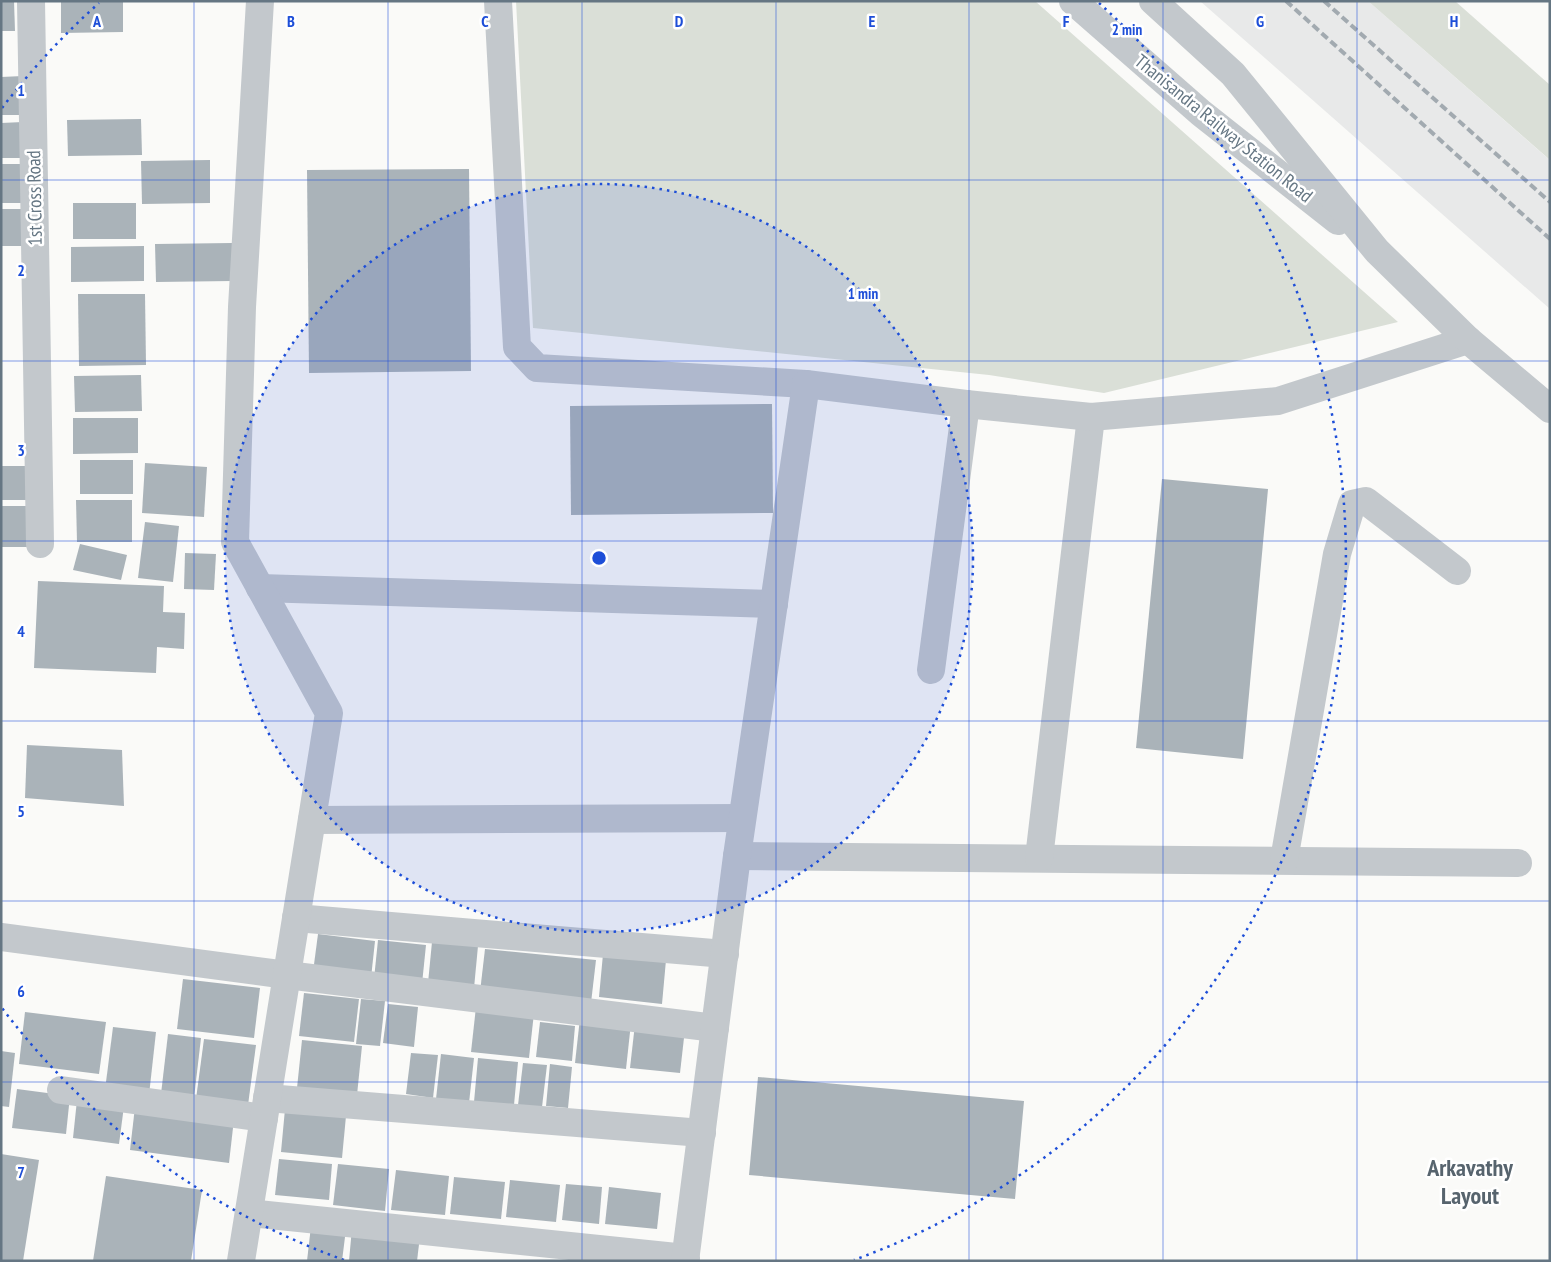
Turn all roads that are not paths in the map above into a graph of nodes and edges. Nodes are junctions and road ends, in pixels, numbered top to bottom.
1 (31, 1) edge
2 (260, 1) edge
3 (498, 1) edge
4 (1073, 1) edge
5 (1153, 1) edge
6 (1377, 251) junction
7 (1468, 340) junction
8 (806, 384) junction
9 (966, 404) junction
10 (1550, 409) edge
11 (1091, 417) junction
12 (40, 544) dead end
13 (1457, 571) dead end
14 (260, 588) junction
15 (774, 604) junction
16 (931, 670) dead end
17 (742, 818) junction
18 (312, 820) junction
19 (737, 856) junction
20 (1039, 858) junction
21 (1284, 860) junction
22 (1518, 862) dead end
23 (296, 918) junction
24 (1, 936) edge
25 (725, 954) junction
26 (287, 975) junction
27 (715, 1028) junction
28 (61, 1090) dead end
29 (266, 1108) junction
30 (702, 1133) junction
31 (249, 1213) junction
32 (686, 1259) edge
33 (241, 1261) edge

1 - 12 street, 1st Cross Road
2 - 14 street
3 - 8 street
4 - 6 street, Thanisandra Railway Station Road
5 - 6 street, Thanisandra Railway Station Road
6 - 7 street, Thanisandra Railway Station Road
7 - 10 street, Thanisandra Railway Station Road
7 - 11 street
8 - 9 street
8 - 15 street
9 - 11 street
9 - 16 street
11 - 20 street
13 - 21 street
14 - 15 street
14 - 18 street
15 - 17 street
17 - 18 street
17 - 19 street
18 - 23 street
19 - 20 street
19 - 25 street
20 - 21 street
21 - 22 street
23 - 25 street
23 - 26 street
24 - 26 street
25 - 27 street
26 - 27 street
26 - 29 street
27 - 30 street
28 - 29 street
29 - 30 street
29 - 31 street
30 - 32 street
31 - 32 street
31 - 33 street

